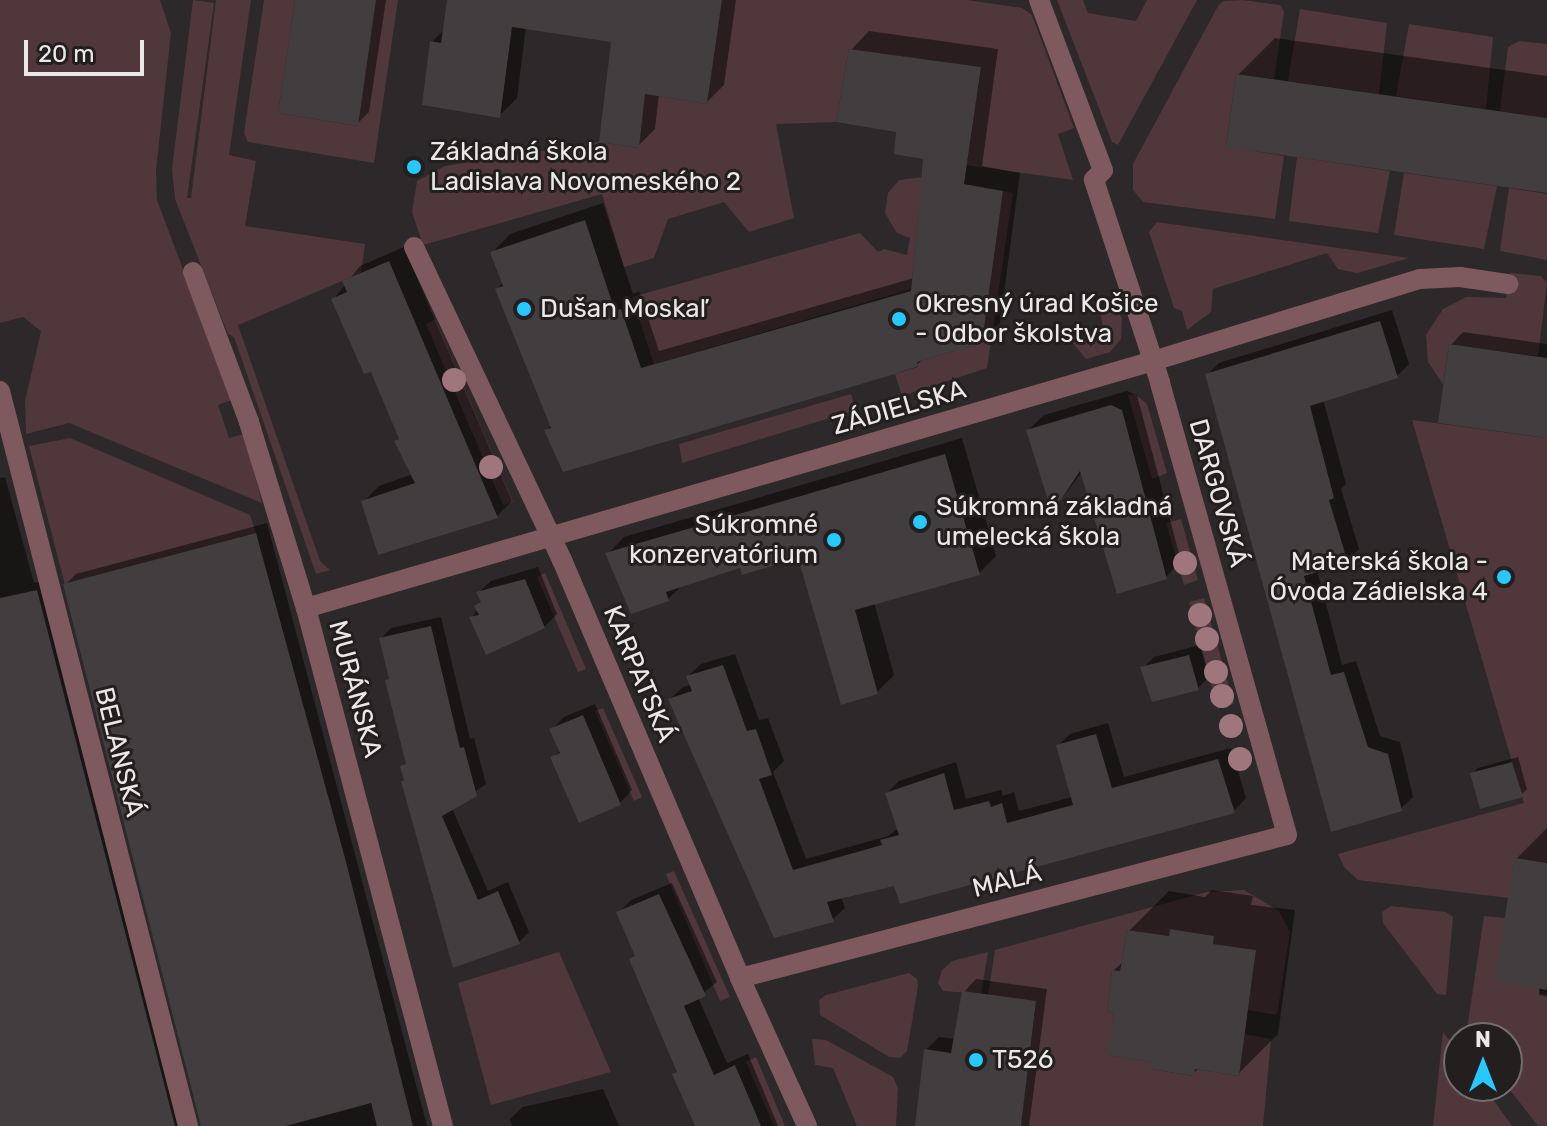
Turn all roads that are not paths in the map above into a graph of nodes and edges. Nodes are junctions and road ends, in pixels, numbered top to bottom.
1 (1039, 0) edge
2 (414, 247) dead end
3 (193, 272) dead end
4 (1508, 284) dead end
5 (1153, 361) junction
6 (0, 391) edge
7 (550, 537) junction
8 (306, 608) junction
9 (1287, 835) joint
10 (740, 978) junction
11 (188, 1126) edge
12 (443, 1126) edge
13 (807, 1126) edge

1 - 5 street, DARGOVSKÁ
2 - 7 street, KARPATSKÁ
3 - 8 street, MURÁNSKA
4 - 5 street, ZÁDIELSKA
5 - 7 street, ZÁDIELSKA
5 - 9 street, DARGOVSKÁ
6 - 11 street, BELANSKÁ
7 - 8 street, ZÁDIELSKA
7 - 10 street, KARPATSKÁ
8 - 12 street, MURÁNSKA
9 - 10 street, MALÁ
10 - 13 street, KARPATSKÁ

